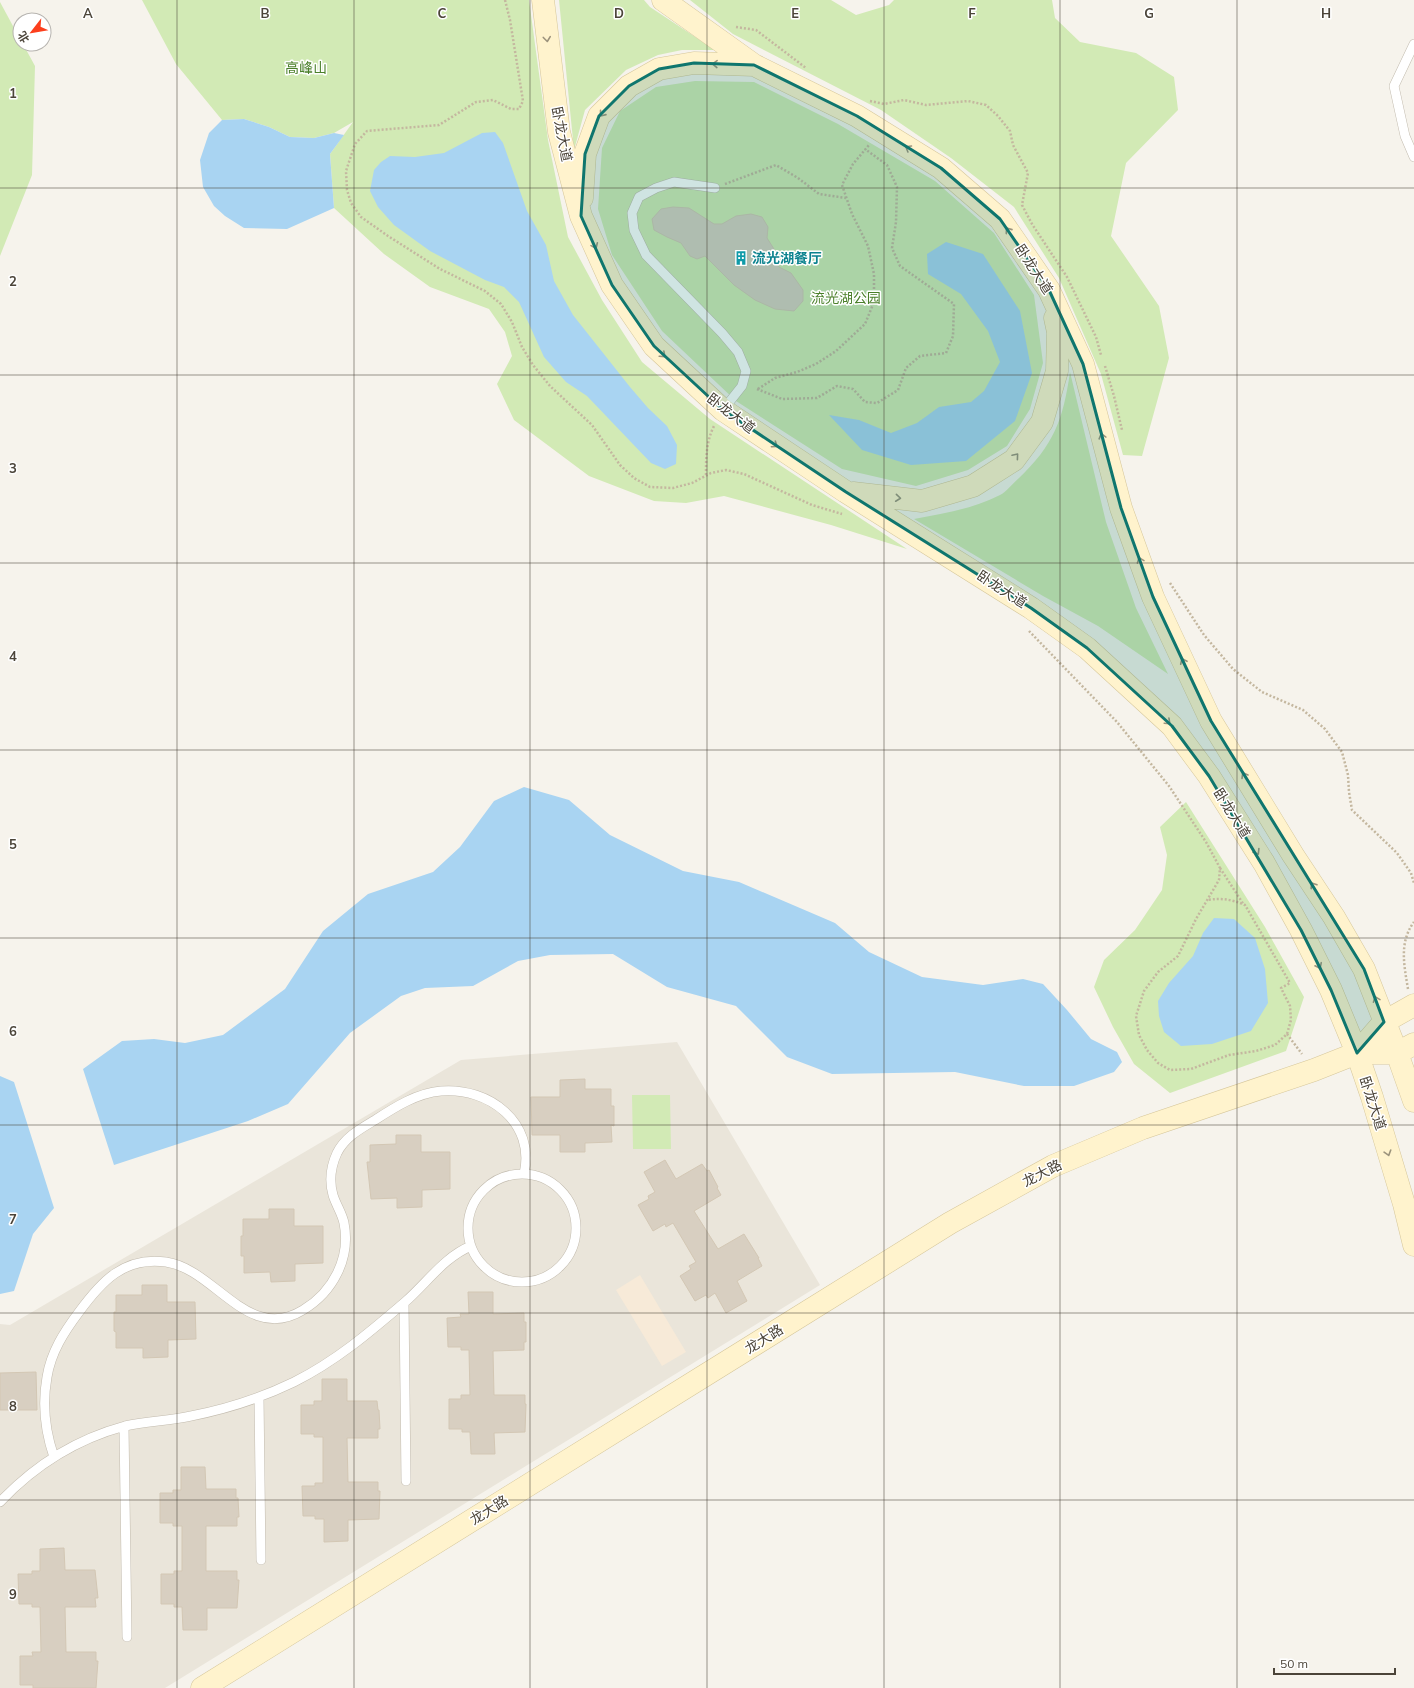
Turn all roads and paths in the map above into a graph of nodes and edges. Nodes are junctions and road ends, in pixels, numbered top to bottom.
1 (542, 0) edge
2 (663, 0) edge
3 (1414, 44) edge
4 (754, 65) junction
5 (880, 131) junction
6 (865, 149) junction
7 (1414, 157) edge
8 (715, 188) joint
9 (847, 198) junction
10 (581, 216) junction
11 (1048, 290) junction
12 (742, 386) junction
13 (758, 389) junction
14 (723, 410) junction
15 (706, 475) dead end
16 (846, 492) junction
17 (1220, 868) dead end
18 (1245, 905) junction
19 (1414, 922) edge
20 (1411, 1000) edge
21 (1384, 1022) junction
22 (1286, 1034) junction
23 (1406, 1048) edge
24 (1357, 1053) junction
25 (1314, 1070) junction
26 (1414, 1101) edge
27 (524, 1174) junction
28 (1414, 1245) edge
29 (471, 1246) junction
30 (404, 1303) junction
31 (259, 1397) junction
32 (124, 1427) junction
33 (54, 1457) junction
34 (406, 1481) dead end
35 (0, 1502) edge
36 (260, 1560) dead end
37 (127, 1637) dead end
38 (202, 1688) edge

1 -> 10 main road, 卧龙大道
2 - 4 main road, 卧龙大道
3 - 7 lane
4 - 5 main road, 卧龙大道
4 -> 10 main road
5 - 6 path
11 -> 5 main road, 卧龙大道
6 - 9 path
6 - 13 path
8 - 9 path
8 - 12 lane
9 - 13 path
10 -> 14 main road, 卧龙大道
16 -> 11 main road
21 -> 11 main road, 卧龙大道
12 - 13 path
12 - 14 lane
14 - 15 path
14 -> 16 main road, 卧龙大道
16 -> 24 main road, 卧龙大道
17 - 18 path
18 - 22 path
18 - 22 path
19 - 20 path
20 - 21 main road
21 - 23 main road, 卧龙大道
21 - 24 main road
22 - 25 path
23 - 24 main road
23 - 26 main road, 卧龙大道
24 - 25 main road, 龙大路
24 -> 28 main road, 卧龙大道
25 - 38 main road, 龙大路
27 - 29 lane
27 - 29 lane
27 - 33 lane
29 - 30 lane
30 - 31 lane
30 - 34 lane
31 - 32 lane
31 - 36 lane
32 - 33 lane
32 - 37 lane
33 - 35 lane

